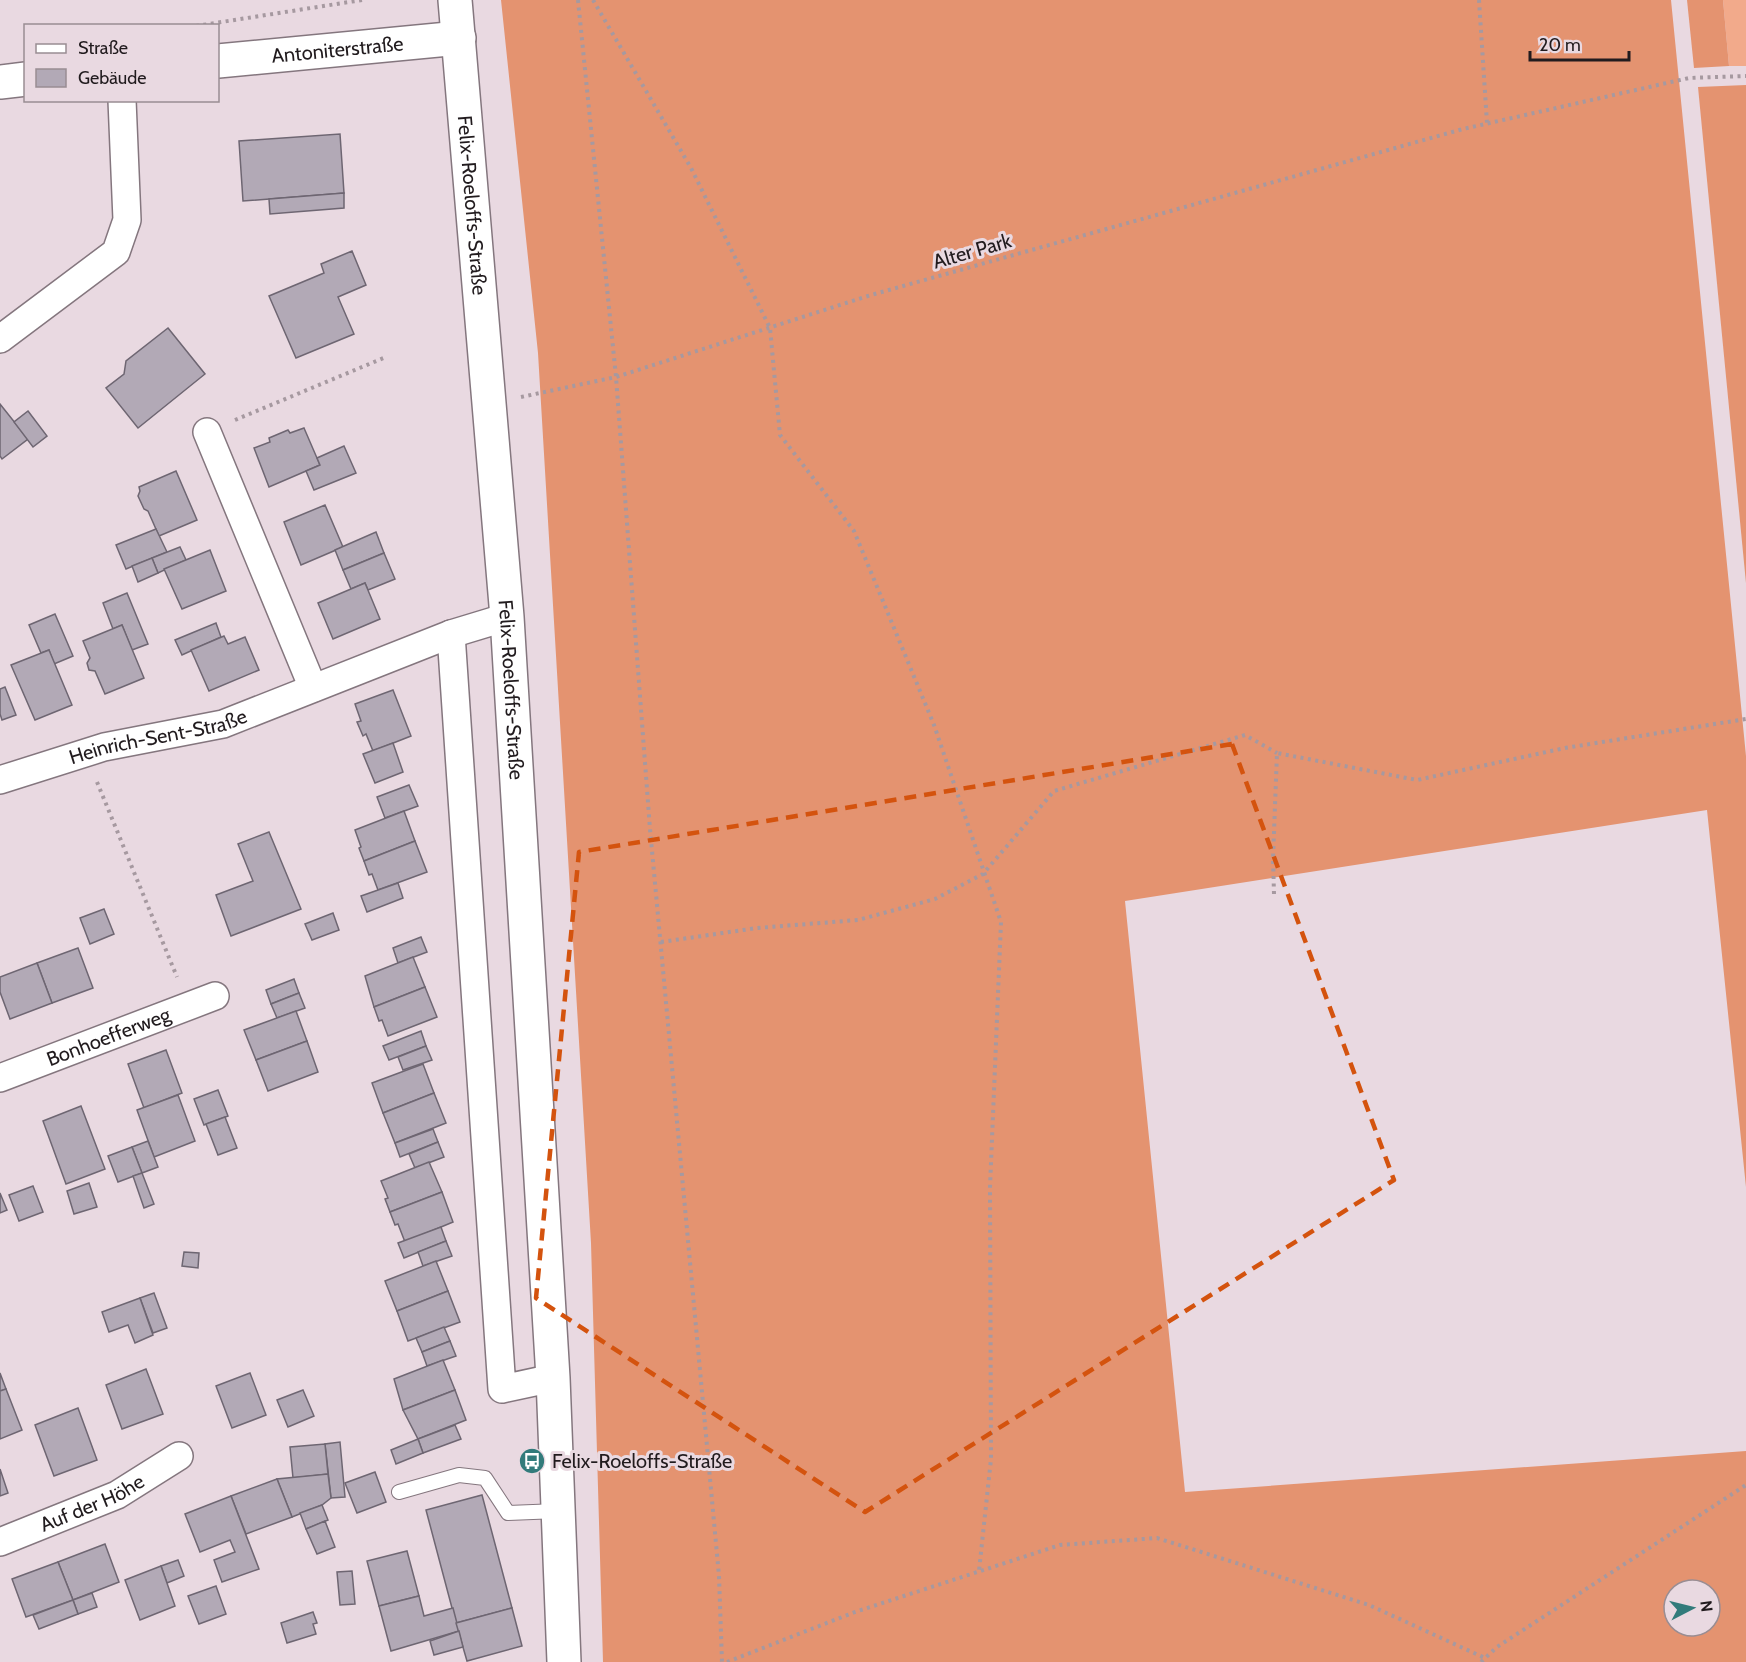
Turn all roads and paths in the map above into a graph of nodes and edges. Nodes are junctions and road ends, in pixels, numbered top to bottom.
1 (362, 0) edge
2 (455, 0) edge
3 (578, 0) edge
4 (593, 0) edge
5 (1479, 0) edge
6 (209, 24) edge
7 (459, 38) junction
8 (219, 61) edge
9 (1746, 76) edge
10 (24, 79) edge
11 (0, 82) edge
12 (122, 102) edge
13 (1487, 123) junction
14 (770, 328) junction
15 (0, 339) edge
16 (386, 357) dead end
17 (616, 377) junction
18 (490, 404) junction
19 (207, 432) joint
20 (507, 617) junction
21 (451, 634) junction
22 (313, 688) junction
23 (1746, 719) edge
24 (104, 747) junction
25 (1277, 753) junction
26 (0, 780) edge
27 (983, 874) junction
28 (1274, 894) dead end
29 (661, 942) junction
30 (214, 996) dead end
31 (189, 1006) junction
32 (0, 1078) edge
33 (553, 1378) junction
34 (179, 1456) dead end
35 (1746, 1485) edge
36 (399, 1492) dead end
37 (558, 1511) junction
38 (0, 1542) edge
39 (979, 1571) junction
40 (1485, 1658) junction
41 (564, 1662) edge
42 (722, 1662) edge
43 (727, 1662) edge
44 (1480, 1662) edge

1 - 6 path
2 - 7 street, Felix-Roeloffs-Straße
3 - 17 path
4 - 14 path
5 - 13 path
7 - 8 street, Antoniterstraße
7 - 18 street, Felix-Roeloffs-Straße
9 - 13 path, Alter Park
10 - 11 street
12 - 15 street
13 - 14 path, Alter Park
14 - 17 path, Alter Park
14 - 27 path
16 - 19 path
17 - 18 path, Alter Park
17 - 29 path
18 - 20 street, Felix-Roeloffs-Straße
19 - 22 street
20 - 21 street, Heinrich-Sent-Straße
20 - 33 street, Felix-Roeloffs-Straße
21 - 22 street, Heinrich-Sent-Straße
21 - 33 street
22 - 24 street, Heinrich-Sent-Straße
23 - 25 path
24 - 26 street, Heinrich-Sent-Straße
24 - 31 path
25 - 27 path
25 - 28 path
27 - 29 path
27 - 39 path
29 - 42 path
30 - 31 street, Bonhoefferweg
31 - 32 street, Bonhoefferweg
33 - 37 street, Felix-Roeloffs-Straße
34 - 38 street, Auf der Höhe
35 - 40 path
36 - 37 lane
37 - 41 street, Felix-Roeloffs-Straße
39 - 40 path
39 - 43 path
40 - 44 path

